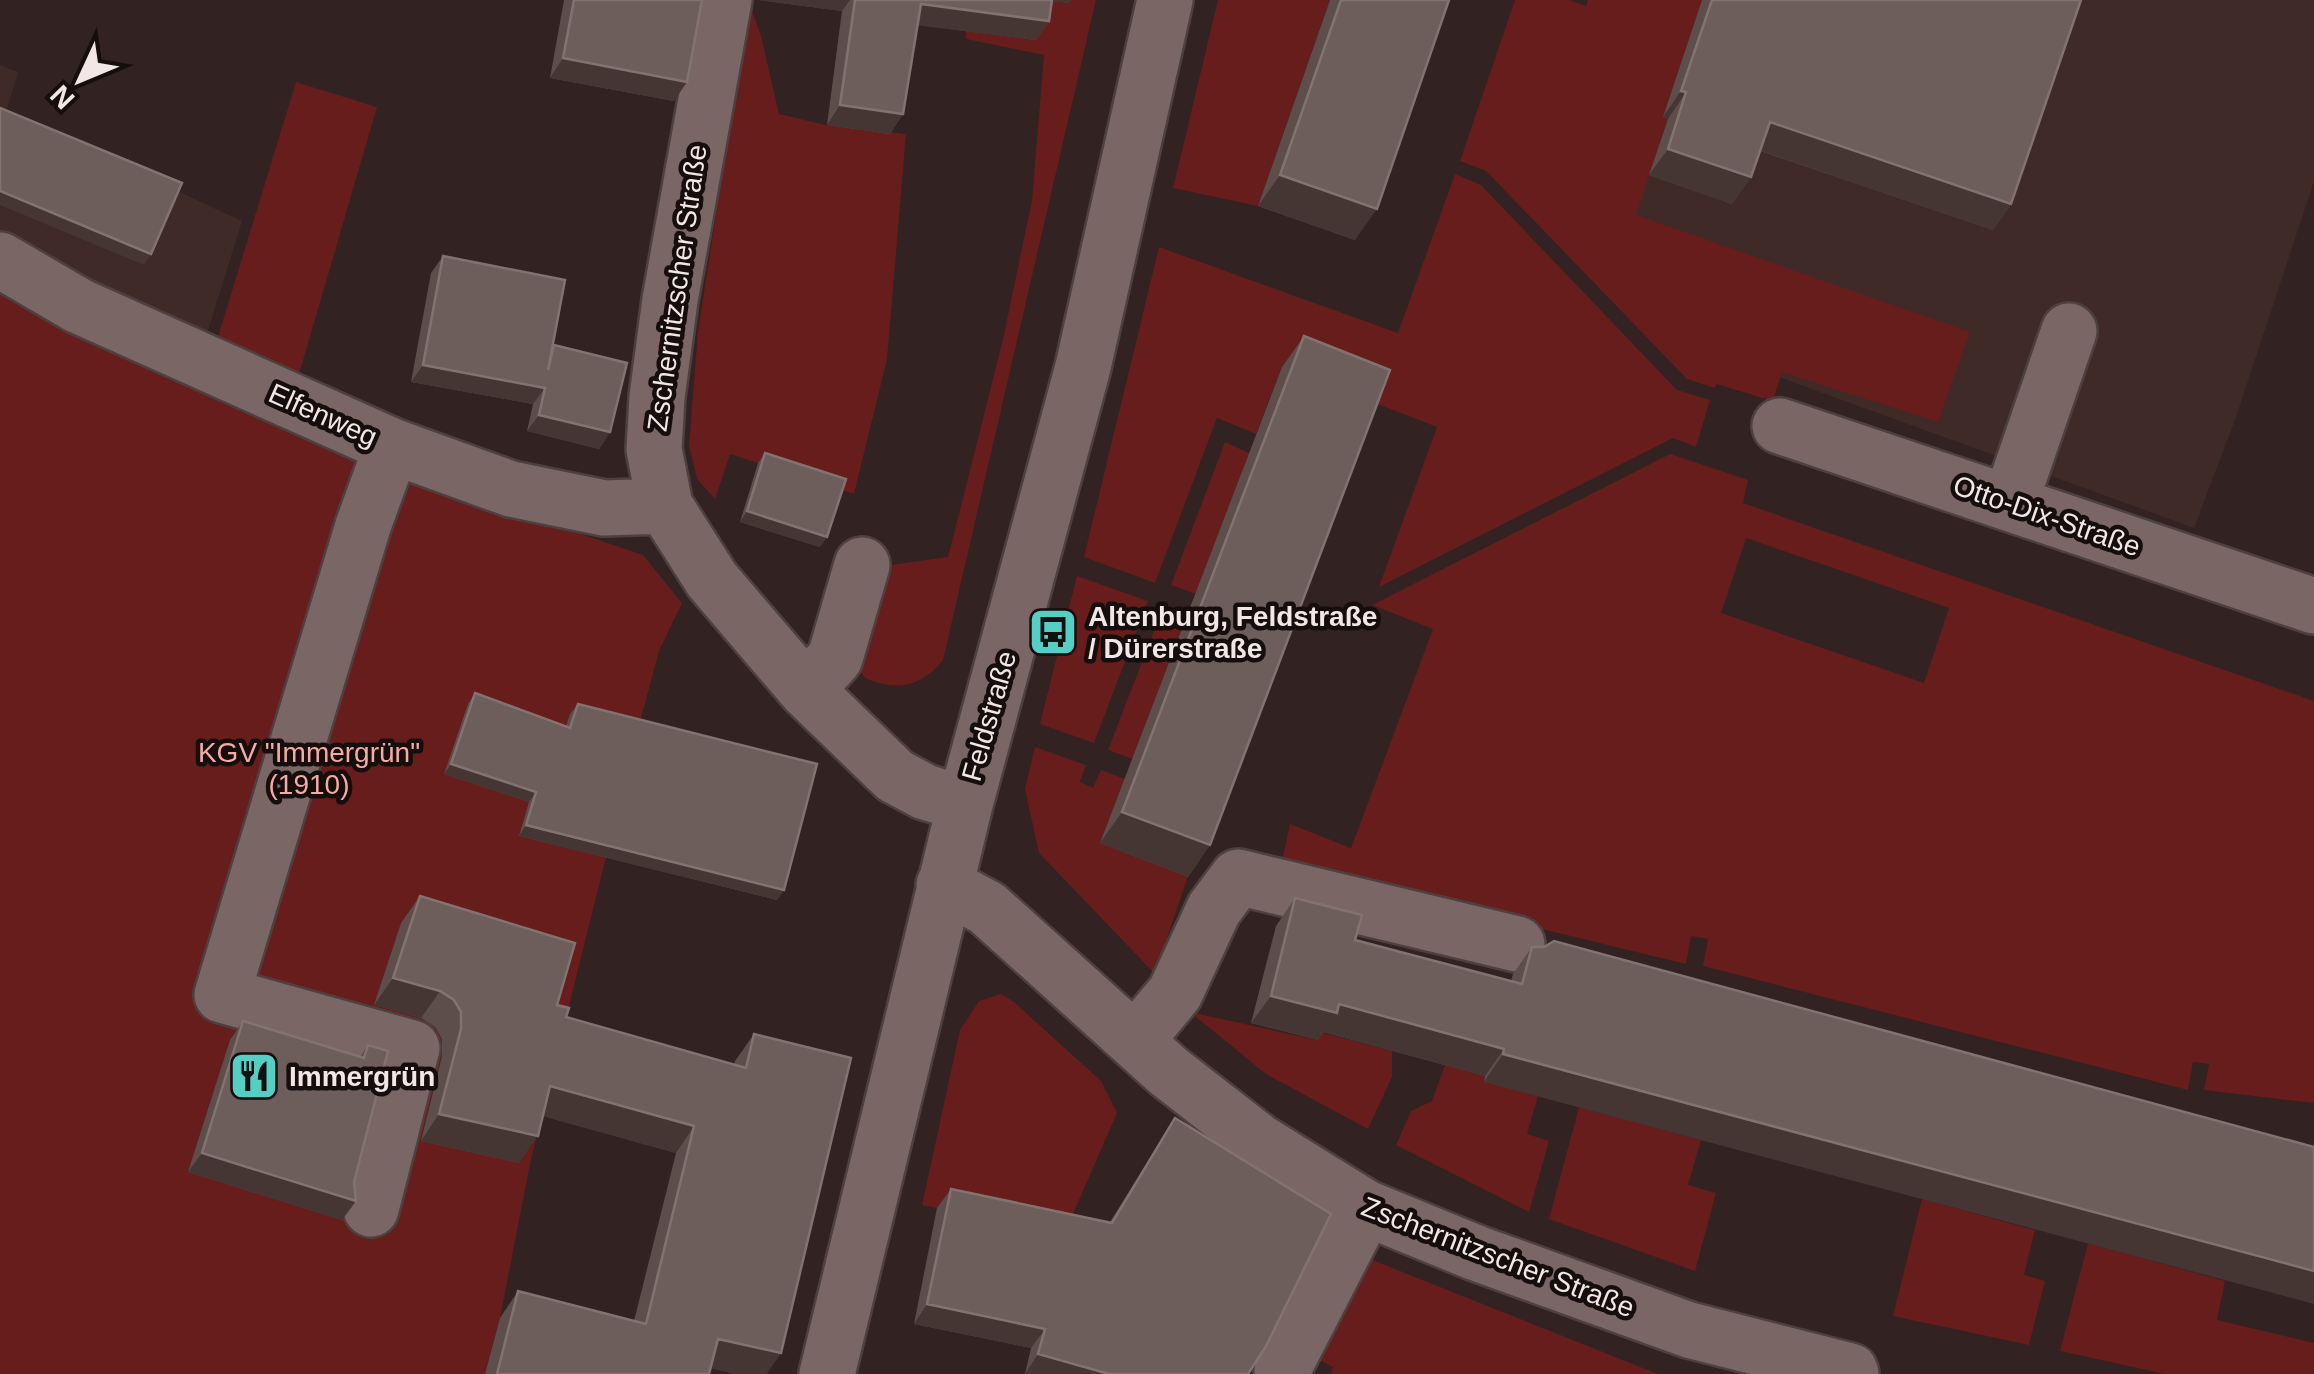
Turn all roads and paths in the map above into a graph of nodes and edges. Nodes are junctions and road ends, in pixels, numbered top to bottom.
1 (724, 0) edge
2 (1165, 0) edge
3 (0, 260) edge
4 (2069, 332) dead end
5 (1780, 426) dead end
6 (392, 446) junction
7 (2010, 502) junction
8 (665, 506) junction
9 (862, 564) dead end
10 (2314, 606) edge
11 (806, 690) junction
12 (964, 804) junction
13 (944, 885) junction
14 (1518, 944) dead end
15 (1136, 1041) junction
16 (1366, 1208) junction
17 (371, 1209) dead end
18 (1282, 1371) dead end
19 (1857, 1373) edge
20 (826, 1374) edge

1 - 8 street, Zschernitzscher Straße
2 - 12 street, Feldstraße
3 - 6 street, Elfenweg
4 - 7 street
5 - 7 street, Otto-Dix-Straße
6 - 8 street, Elfenweg
6 - 17 street
7 - 10 street, Otto-Dix-Straße
8 - 11 street, Zschernitzscher Straße
9 - 11 street
11 - 12 street, Zschernitzscher Straße
12 - 13 street, Feldstraße
13 - 15 street, Zschernitzscher Straße
13 - 20 street, Feldstraße
14 - 15 street
15 - 16 street, Zschernitzscher Straße
16 - 18 street
16 - 19 street, Zschernitzscher Straße

